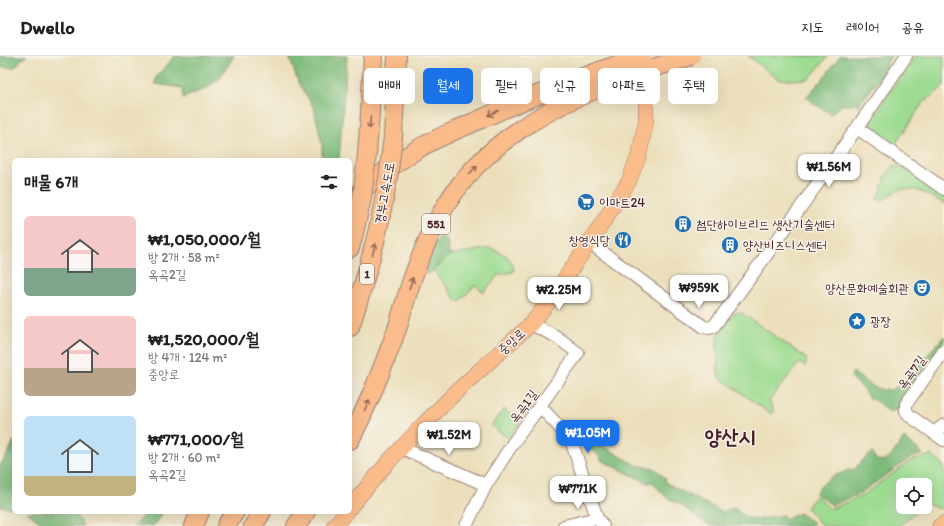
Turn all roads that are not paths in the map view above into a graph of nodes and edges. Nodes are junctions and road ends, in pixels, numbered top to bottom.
1 (373, 56) edge
2 (397, 56) edge
3 (640, 56) edge
4 (691, 56) edge
5 (906, 56) edge
6 (622, 68) edge
7 (650, 68) edge
8 (598, 78) edge
9 (598, 83) edge
10 (857, 128) junction
11 (944, 189) edge
12 (352, 198) edge
13 (352, 240) edge
14 (590, 243) junction
15 (352, 321) edge
16 (531, 324) junction
17 (944, 351) edge
18 (540, 406) junction
19 (944, 425) edge
20 (934, 433) junction
21 (352, 436) edge
22 (944, 440) edge
23 (402, 448) junction
24 (486, 485) junction
25 (352, 505) edge
26 (199, 514) edge
27 (234, 514) edge
28 (261, 514) edge
29 (305, 514) edge
30 (344, 514) edge
31 (600, 522) edge
32 (944, 523) edge
33 (194, 526) edge
34 (226, 526) edge
35 (253, 526) edge
36 (296, 526) edge
37 (334, 526) edge
38 (466, 526) edge
39 (564, 526) edge
40 (940, 526) edge

1 -> 13 highway, 경부고속도로, bridge
15 -> 2 highway, 경부고속도로 / 1, bridge
3 - 6 highway, 551, bridge
3 - 14 main road, 중앙로
4 - 7 highway, 551, bridge
5 - 10 street
8 -> 12 highway, 551
21 -> 9 highway, 551
10 - 11 street
10 - 14 street
14 - 16 main road, 중앙로
16 - 18 street, 옥곡1길
16 - 23 main road, 중앙로
17 - 20 street, 옥곡7길
18 - 24 street, 옥곡1길
18 - 31 street
19 - 20 street
20 - 22 street, 옥곡7길
23 - 24 street
23 - 25 main road, 중앙로
24 - 38 street, 옥곡1길
26 - 33 highway
27 - 34 highway
28 - 35 highway
29 - 36 highway
30 - 37 main road
31 - 39 street
32 - 40 main road

